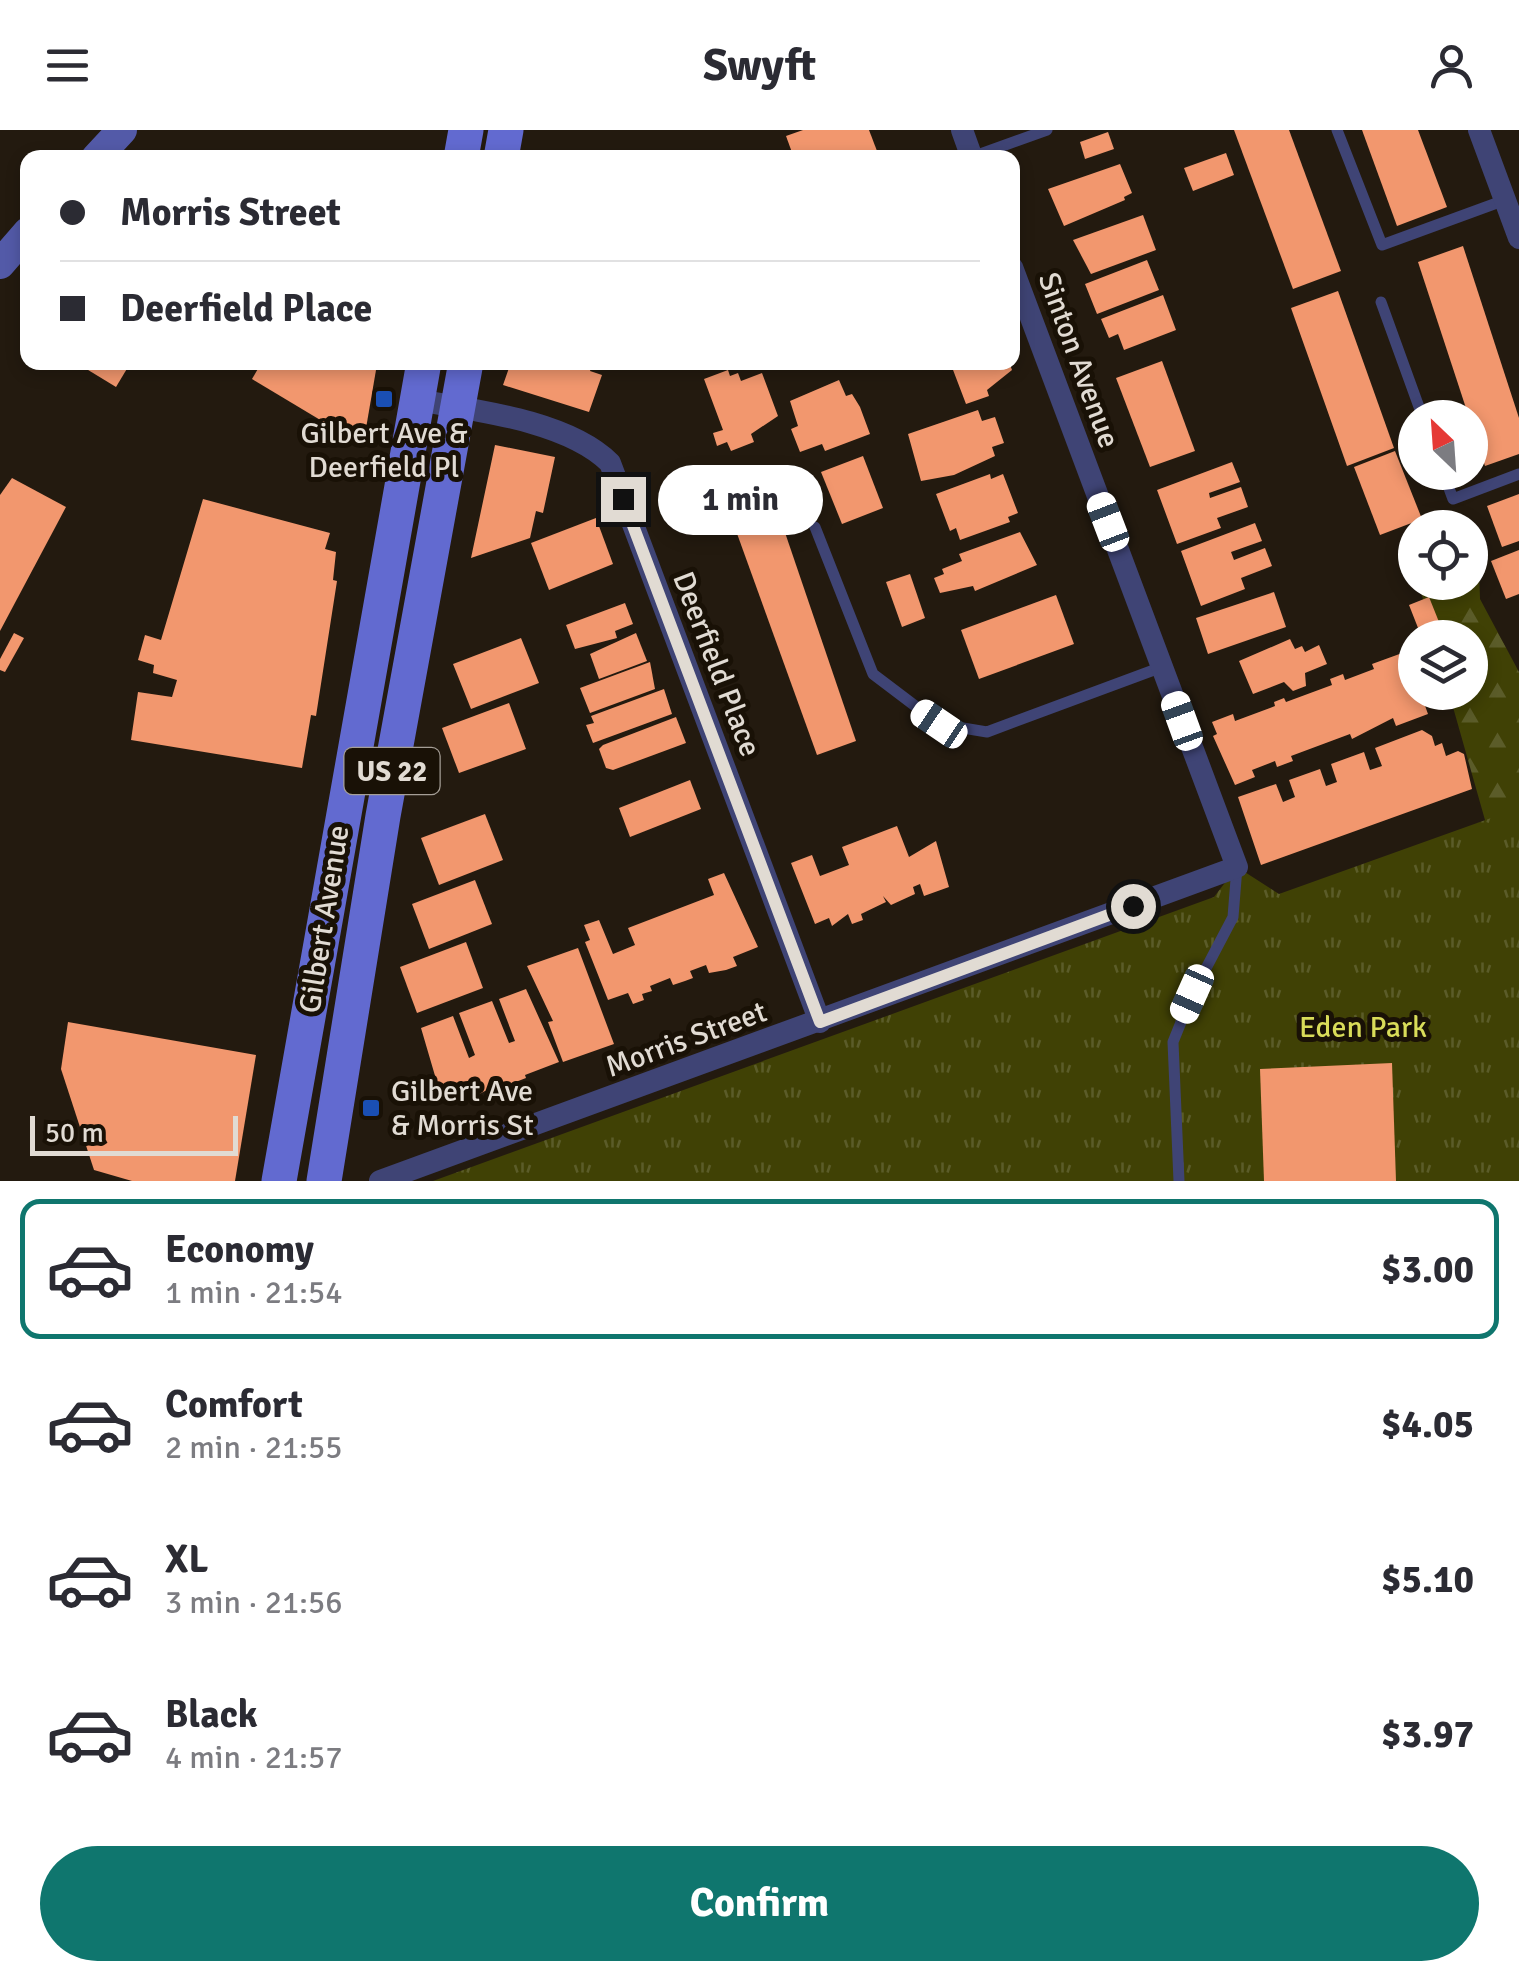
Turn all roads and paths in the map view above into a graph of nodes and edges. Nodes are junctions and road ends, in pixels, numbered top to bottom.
1 (122, 130) edge
2 (1048, 130) edge
3 (1338, 130) edge
4 (1479, 130) edge
5 (103, 150) edge
6 (994, 150) edge
7 (1505, 200) junction
8 (1519, 238) edge
9 (20, 241) edge
10 (0, 264) edge
11 (1020, 288) edge
12 (1381, 302) dead end
13 (423, 370) edge
14 (465, 370) edge
15 (417, 400) junction
16 (1416, 400) edge
17 (459, 407) junction
18 (1519, 474) edge
19 (1488, 486) edge
20 (1450, 490) edge
21 (1477, 490) edge
22 (816, 528) dead end
23 (1162, 668) junction
24 (1237, 867) junction
25 (820, 1022) junction
26 (279, 1181) edge
27 (324, 1181) edge
28 (380, 1181) edge
29 (1178, 1181) edge

1 - 5 street
2 - 6 lane
3 - 7 lane
4 - 7 street
7 - 8 street
9 - 10 street
11 - 23 street, Sinton Avenue
12 - 16 lane
13 - 15 main road, Gilbert Avenue / US 22
14 - 17 main road, Gilbert Avenue / US 22
15 - 17 street, Deerfield Place
15 - 26 main road, Gilbert Avenue / US 22
17 - 25 street, Deerfield Place
17 - 27 main road, Gilbert Avenue / US 22
18 - 19 lane
20 - 21 lane
22 - 23 lane
23 - 24 street, Sinton Avenue
24 - 25 street, Morris Street
24 - 29 lane
25 - 28 street, Morris Street

